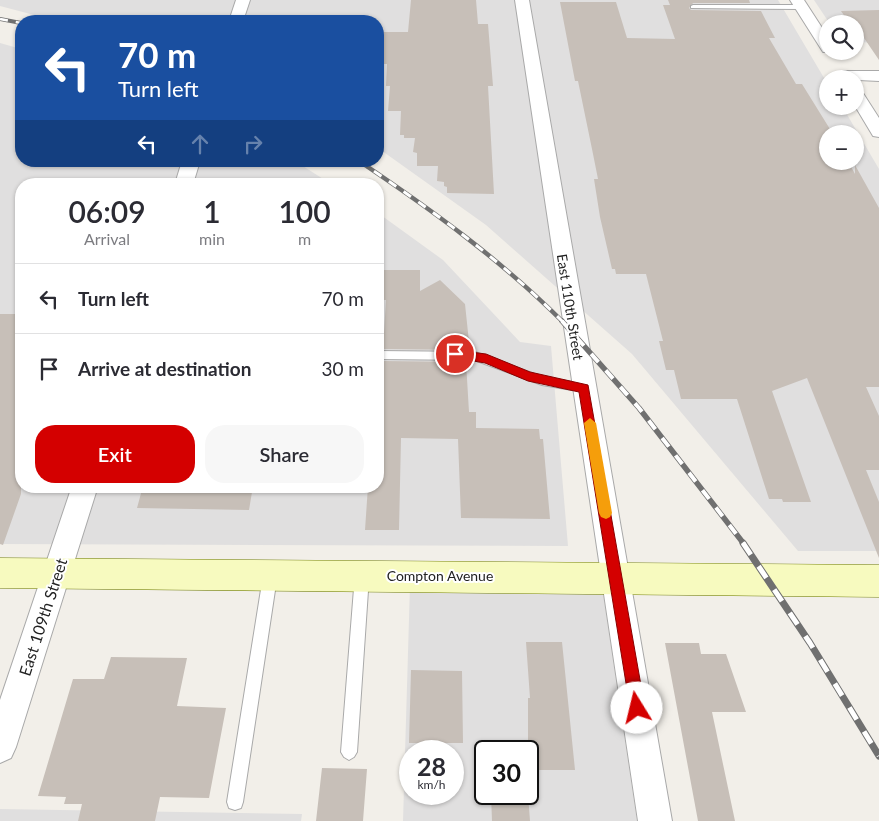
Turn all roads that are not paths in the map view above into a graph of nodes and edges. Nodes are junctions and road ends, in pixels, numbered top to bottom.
1 (244, 0) edge
2 (522, 0) edge
3 (799, 3) edge
4 (693, 7) dead end
5 (238, 15) edge
6 (819, 35) edge
7 (879, 76) edge
8 (864, 77) edge
9 (864, 108) edge
10 (879, 132) edge
11 (384, 355) edge
12 (584, 388) junction
13 (83, 493) edge
14 (0, 573) edge
15 (57, 574) junction
16 (270, 575) junction
17 (362, 576) junction
18 (617, 577) junction
19 (879, 581) edge
20 (0, 747) edge
21 (349, 752) dead end
22 (235, 802) dead end
23 (655, 821) edge

1 - 5 street
2 - 12 street, East 110th Street
3 - 4 lane
3 - 6 street
7 - 8 street
9 - 10 street
11 - 12 lane
12 - 18 street, East 110th Street
13 - 15 street, East 109th Street
14 - 15 main road, Compton Avenue
15 - 16 main road, Compton Avenue
15 - 20 street, East 109th Street
16 - 17 main road, Compton Avenue
16 - 22 lane
17 - 18 main road, Compton Avenue
17 - 21 lane
18 - 19 main road, Compton Avenue
18 - 23 street, East 110th Street

